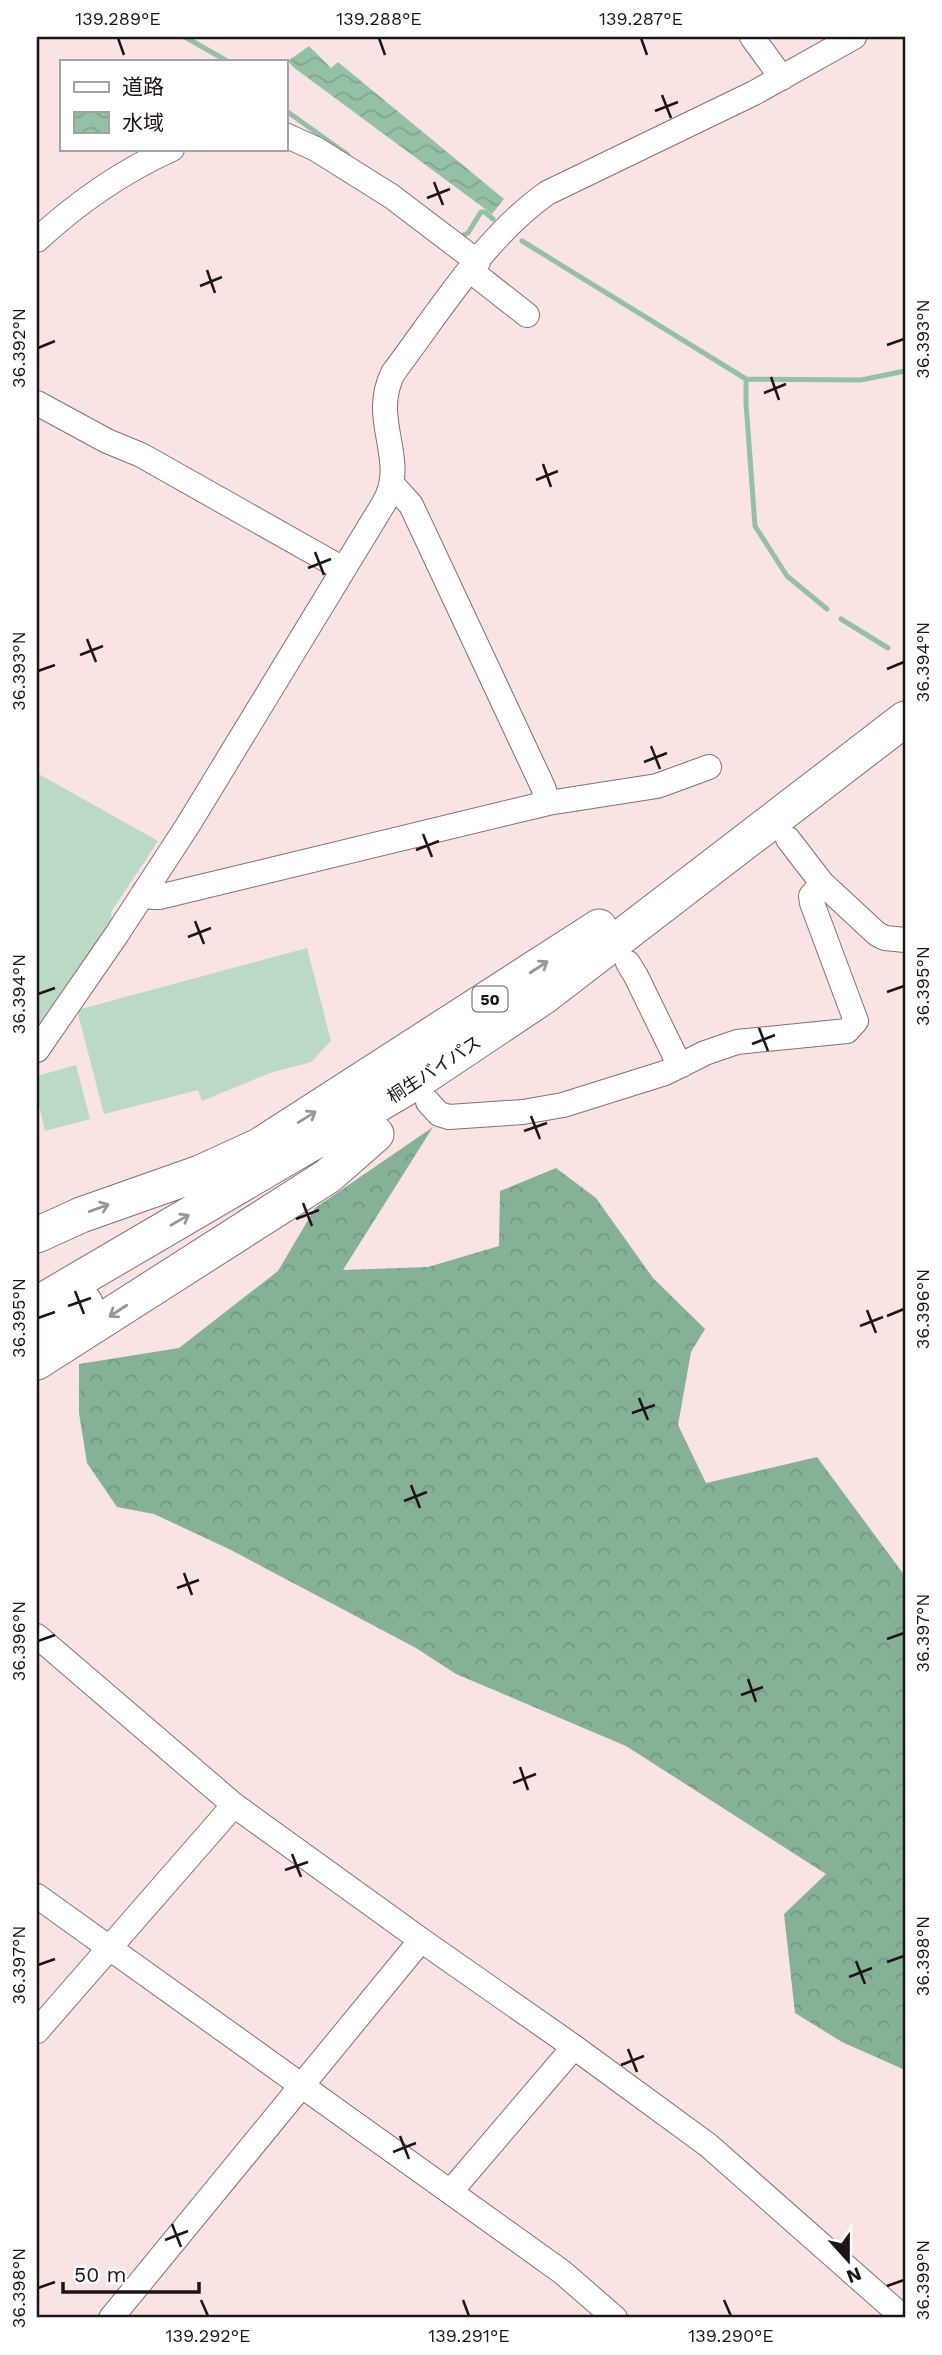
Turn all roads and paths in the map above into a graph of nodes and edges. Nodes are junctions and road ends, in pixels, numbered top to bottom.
1 (752, 37) edge
2 (854, 37) edge
3 (782, 78) junction
4 (287, 136) edge
5 (170, 150) edge
6 (37, 240) edge
7 (474, 266) junction
8 (527, 315) dead end
9 (37, 402) edge
10 (393, 485) junction
11 (343, 569) junction
12 (905, 698) edge
13 (905, 719) edge
14 (905, 749) edge
15 (709, 768) dead end
16 (548, 803) junction
17 (788, 839) junction
18 (822, 883) junction
19 (144, 892) junction
20 (905, 940) edge
21 (628, 963) junction
22 (37, 1050) edge
23 (682, 1065) junction
24 (428, 1102) junction
25 (376, 1134) junction
26 (37, 1235) edge
27 (37, 1304) edge
28 (37, 1331) edge
29 (37, 1362) edge
30 (37, 1636) edge
31 (234, 1805) junction
32 (37, 1896) edge
33 (421, 1940) junction
34 (108, 1949) junction
35 (37, 2031) edge
36 (574, 2047) junction
37 (302, 2086) junction
38 (451, 2191) junction
39 (111, 2318) edge
40 (615, 2318) edge
41 (904, 2318) edge

1 - 3 street
2 - 3 street
3 - 7 street
4 - 7 street
5 - 6 street
7 - 8 street
7 - 10 street
9 - 11 street
10 - 11 street
10 - 16 street
11 - 19 street
26 -> 12 highway, 50
27 -> 13 highway, 桐生バイパス / 50
14 - 17 highway, 桐生バイパス
15 - 16 street
16 - 19 street
17 - 18 street
17 - 21 highway, 桐生バイパス
18 - 20 street
18 - 23 street
19 - 22 street
21 - 23 street
21 - 24 highway, 桐生バイパス
23 - 24 street
24 - 25 highway, 桐生バイパス
25 - 28 highway, 桐生バイパス
25 -> 29 highway
30 - 31 street
31 - 33 street
31 - 34 street
32 - 34 street
33 - 36 street
33 - 37 street
34 - 35 street
34 - 37 street
36 - 38 street
36 - 41 street
37 - 38 street
37 - 39 street
38 - 40 street

